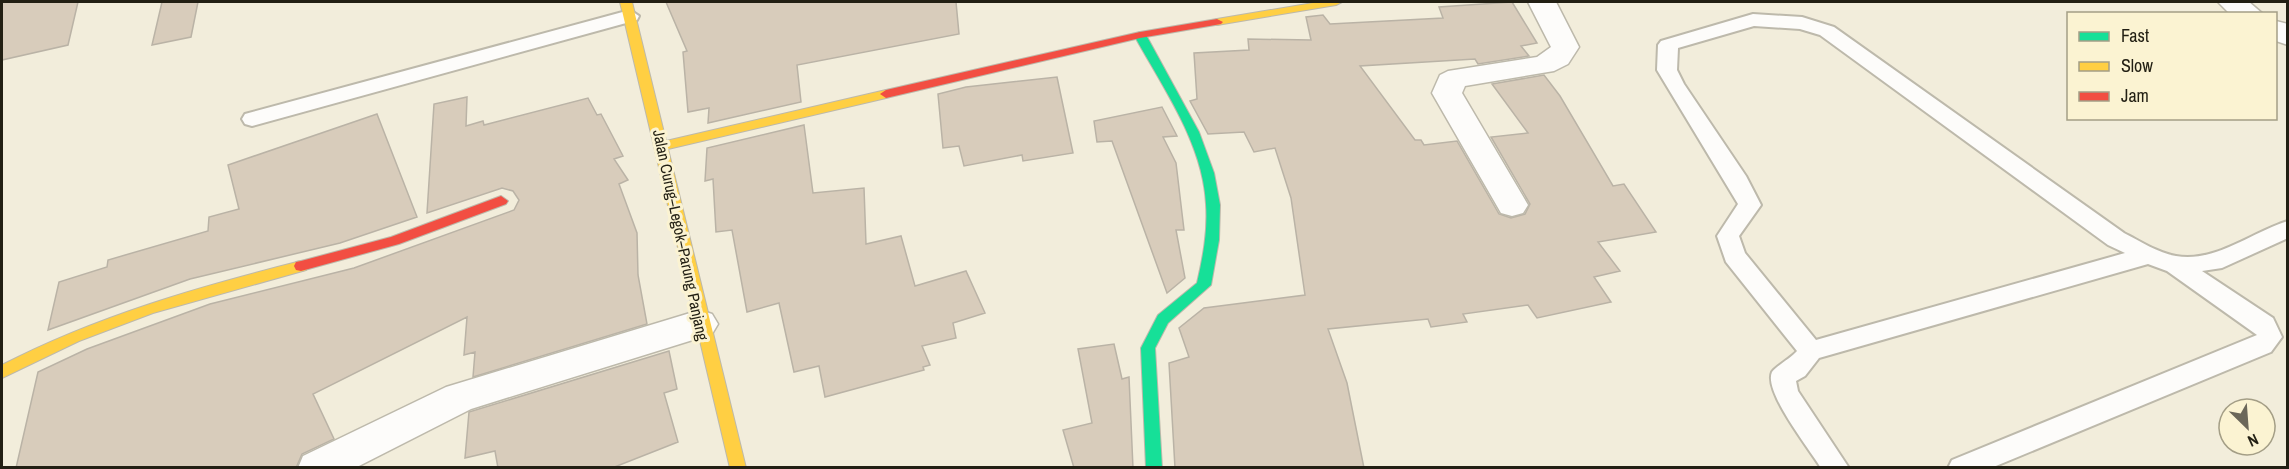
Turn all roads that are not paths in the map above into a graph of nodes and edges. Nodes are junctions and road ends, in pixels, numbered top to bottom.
1 (1336, 2) edge
2 (1542, 2) edge
3 (2231, 2) edge
4 (628, 9) edge
5 (2247, 12) edge
6 (1140, 35) junction
7 (252, 119) dead end
8 (662, 146) junction
9 (501, 201) dead end
10 (1512, 206) dead end
11 (2288, 229) edge
12 (2149, 255) junction
13 (2175, 265) junction
14 (700, 324) junction
15 (1811, 351) junction
16 (2, 372) edge
17 (317, 468) edge
18 (738, 468) edge
19 (1154, 468) edge
20 (1836, 468) edge
21 (1961, 468) edge

1 - 6 street
2 - 10 street
3 - 5 street
4 - 7 lane
4 - 8 street, Jalan Curug–Legok–Parung Panjang
6 - 8 street
6 - 19 street
8 - 14 street, Jalan Curug–Legok–Parung Panjang
9 - 16 street
11 - 13 lane
12 - 13 lane
12 - 15 lane
12 - 15 lane
13 - 21 lane
14 - 17 street
14 - 18 street, Jalan Curug–Legok–Parung Panjang
15 - 20 lane

